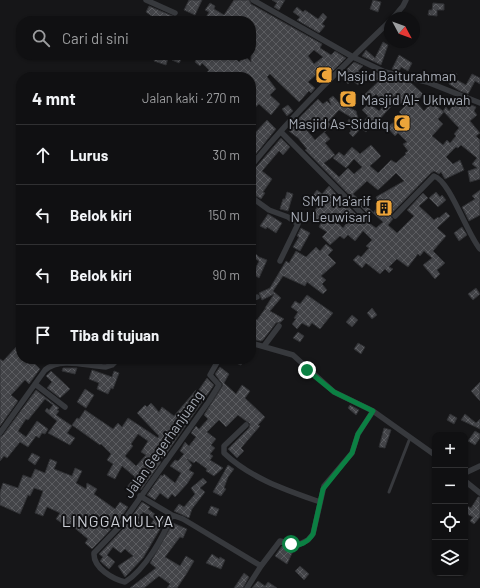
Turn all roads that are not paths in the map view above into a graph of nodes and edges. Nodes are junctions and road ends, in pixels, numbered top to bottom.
1 (146, 0) edge
2 (253, 0) edge
3 (406, 0) edge
4 (398, 12) edge
5 (175, 13) dead end
6 (384, 27) edge
7 (353, 57) junction
8 (480, 103) edge
9 (281, 132) junction
10 (256, 160) edge
11 (256, 201) edge
12 (395, 216) dead end
13 (367, 219) dead end
14 (480, 250) edge
15 (280, 260) dead end
16 (279, 326) dead end
17 (256, 344) edge
18 (264, 346) junction
19 (52, 364) edge
20 (79, 364) edge
21 (113, 364) edge
22 (216, 364) edge
23 (35, 384) junction
24 (65, 407) dead end
25 (373, 411) junction
26 (246, 425) dead end
27 (0, 433) edge
28 (410, 438) junction
29 (432, 453) edge
30 (480, 466) edge
31 (468, 471) edge
32 (468, 483) edge
33 (389, 492) dead end
34 (480, 493) edge
35 (140, 496) junction
36 (320, 502) junction
37 (172, 515) junction
38 (261, 566) junction
39 (247, 588) edge

1 - 5 street
2 - 7 street
3 - 4 street
6 - 7 street
7 - 8 street
7 - 9 street
9 - 10 street
9 - 13 street
11 - 15 street
12 - 14 street
16 - 18 street
17 - 18 street
18 - 25 street
19 - 23 street
20 - 21 street
22 - 35 street, Jalan Gegerhanjuang
23 - 24 street
23 - 27 street
25 - 28 street
25 - 36 street
26 - 36 street
28 - 29 street
28 - 33 lane
30 - 31 street
32 - 34 street
35 - 37 street
35 - 37 street, Jalan Gegerhanjuang
36 - 38 street
37 - 38 street
38 - 39 street

